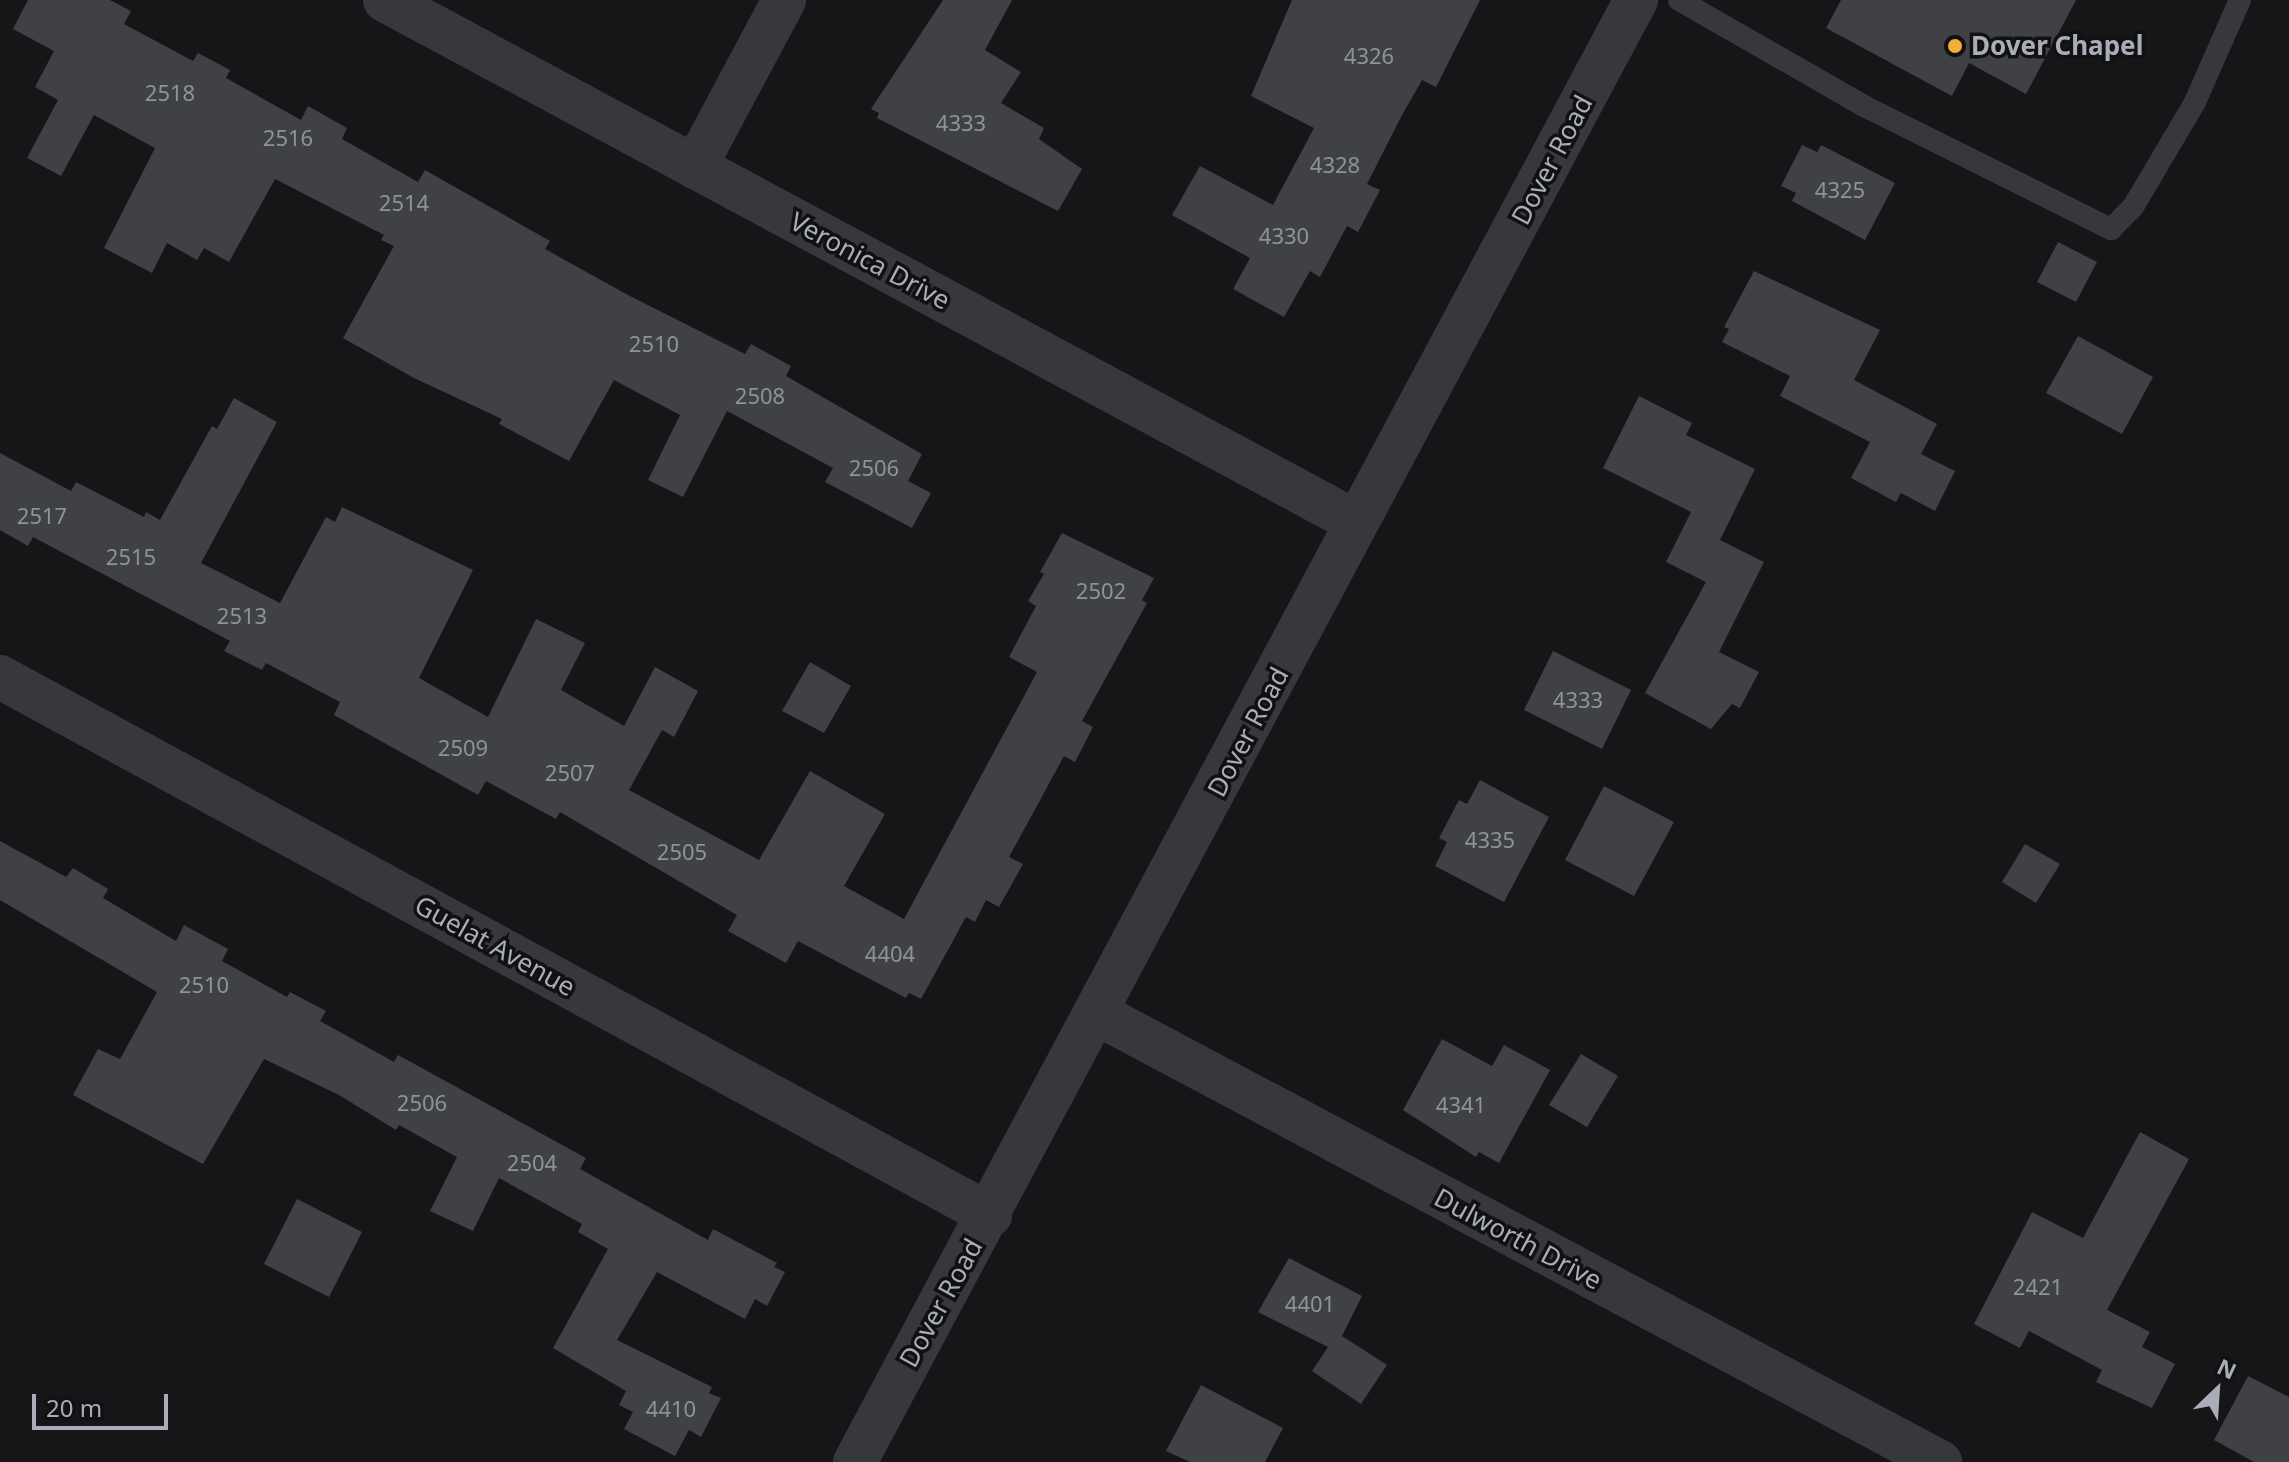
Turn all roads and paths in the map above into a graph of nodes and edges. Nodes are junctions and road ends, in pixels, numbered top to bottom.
1 (385, 0) edge
2 (784, 0) edge
3 (1636, 0) edge
4 (1679, 0) edge
5 (2240, 0) edge
6 (695, 167) junction
7 (1356, 522) junction
8 (0, 677) edge
9 (1098, 1014) junction
10 (990, 1215) junction
11 (855, 1462) edge
12 (1940, 1462) edge

1 - 6 street, Veronica Drive
2 - 6 street
3 - 7 street, Dover Road
4 - 5 lane
6 - 7 street, Veronica Drive
7 - 9 street, Dover Road
8 - 10 street, Guelat Avenue
9 - 10 street, Dover Road
9 - 12 street, Dulworth Drive
10 - 11 street, Dover Road

